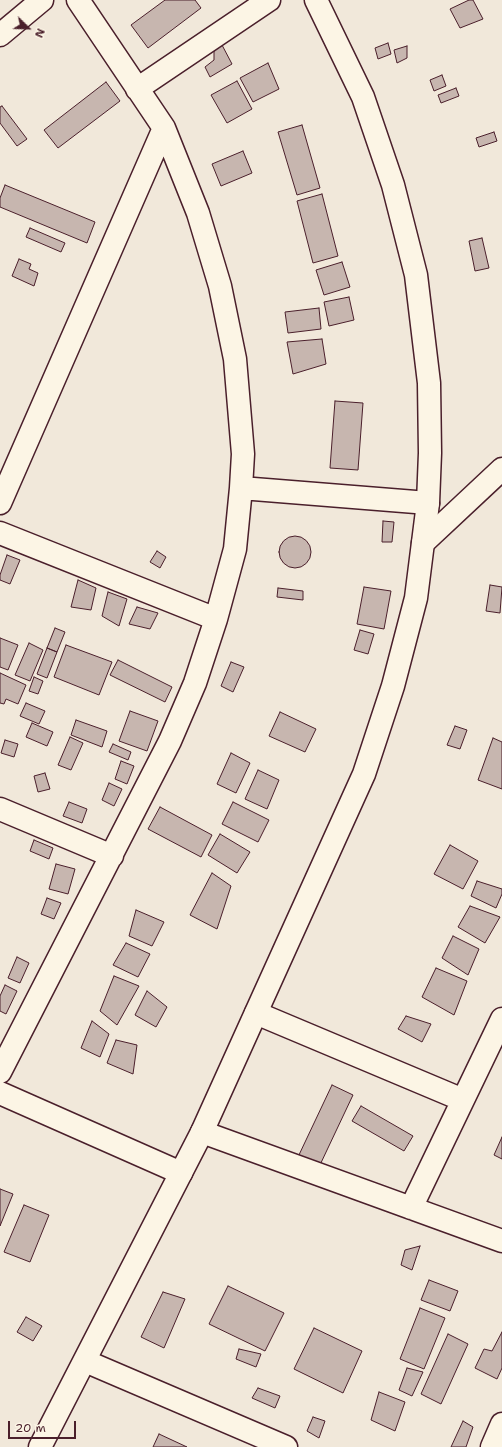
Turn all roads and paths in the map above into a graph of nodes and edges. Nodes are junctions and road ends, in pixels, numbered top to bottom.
1 (42, 0) edge
2 (78, 0) edge
3 (269, 0) edge
4 (316, 0) edge
5 (0, 35) edge
6 (137, 89) junction
7 (164, 128) junction
8 (502, 469) edge
9 (241, 488) junction
10 (0, 503) edge
11 (428, 503) junction
12 (0, 533) edge
13 (423, 543) junction
14 (216, 619) junction
15 (0, 809) edge
16 (112, 856) junction
17 (256, 1013) junction
18 (502, 1019) edge
19 (0, 1072) edge
20 (0, 1093) edge
21 (463, 1100) junction
22 (202, 1132) junction
23 (181, 1173) junction
24 (411, 1208) junction
25 (502, 1241) edge
26 (85, 1361) junction
27 (502, 1424) edge
28 (259, 1442) edge
29 (40, 1447) edge
30 (286, 1447) edge
31 (492, 1447) edge

1 - 5 street
2 - 6 street
3 - 6 street
4 - 11 street
6 - 7 street
7 - 9 street
7 - 10 street
8 - 13 street
9 - 11 street
9 - 14 street
11 - 13 street
12 - 14 street
13 - 17 street
14 - 16 street
15 - 16 street
16 - 19 street
17 - 21 street
17 - 22 street
18 - 21 street
20 - 23 street
21 - 24 street
22 - 23 street
22 - 24 street
23 - 26 street
24 - 25 street
26 - 28 street
26 - 29 street
27 - 31 street
28 - 30 street

